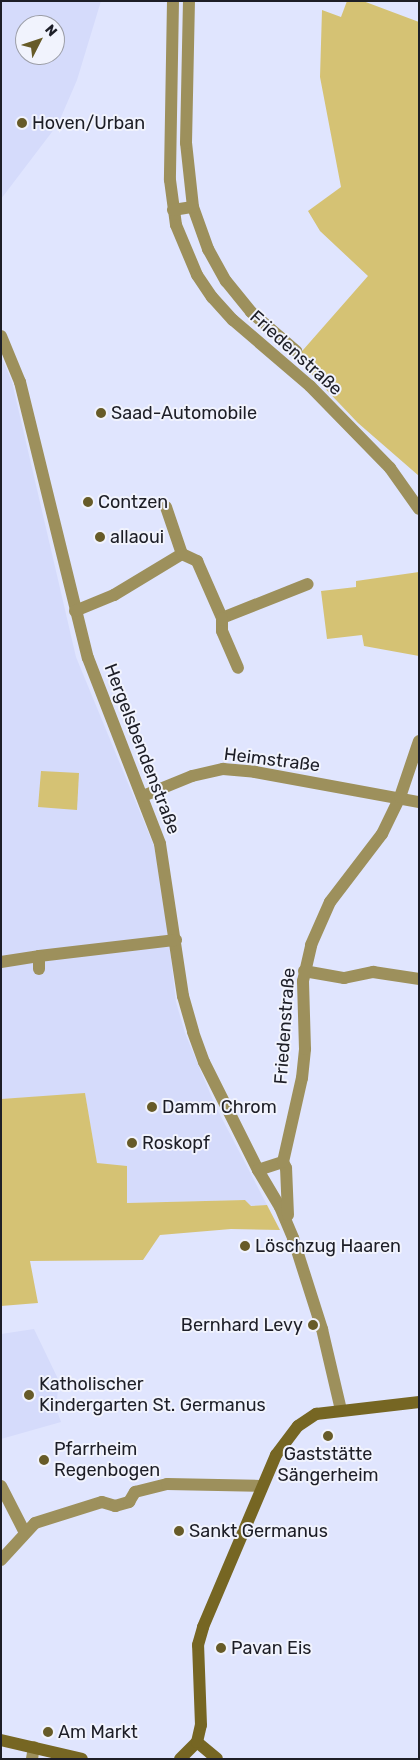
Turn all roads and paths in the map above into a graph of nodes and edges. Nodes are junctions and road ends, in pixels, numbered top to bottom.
1 (173, 1) edge
2 (189, 1) edge
3 (193, 207) junction
4 (173, 210) junction
5 (1, 336) edge
6 (296, 351) dead end
7 (166, 507) dead end
8 (419, 509) edge
9 (182, 554) junction
10 (308, 584) dead end
11 (75, 611) junction
12 (222, 618) junction
13 (238, 668) dead end
14 (419, 741) edge
15 (142, 796) junction
16 (400, 797) junction
17 (419, 802) edge
18 (176, 940) junction
19 (1, 962) edge
20 (304, 971) junction
21 (419, 979) edge
22 (283, 1162) junction
23 (258, 1170) junction
24 (289, 1227) junction
25 (419, 1402) edge
26 (341, 1410) junction
27 (1, 1486) edge
28 (260, 1486) junction
29 (24, 1531) junction
30 (1, 1560) edge
31 (1, 1740) edge
32 (197, 1742) junction
33 (33, 1753) edge
34 (60, 1756) edge
35 (82, 1759) edge
36 (180, 1759) edge
37 (217, 1759) edge

1 - 4 street, Friedenstraße
2 - 3 street, Friedenstraße
3 - 4 street
3 - 6 street, Friedenstraße
4 - 8 street, Friedenstraße
5 - 11 street, Hergelsbendenstraße
7 - 9 street
9 - 11 street
9 - 12 street
10 - 12 street
11 - 15 street, Hergelsbendenstraße
12 - 13 street
14 - 16 street, Friedenstraße
15 - 16 street, Heimstraße
15 - 18 street, Hergelsbendenstraße
16 - 17 street, Heimstraße
16 - 20 street, Friedenstraße
18 - 19 street
18 - 23 street, Hergelsbendenstraße
20 - 21 street
20 - 22 street, Friedenstraße
22 - 23 street
22 - 24 street, Friedenstraße
23 - 24 street, Friedenstraße
24 - 26 street, Friedenstraße
25 - 26 main road
26 - 28 main road
27 - 29 street
28 - 29 street
28 - 32 main road
29 - 30 street
31 - 33 main road
32 - 36 main road
32 - 37 main road
33 - 34 main road
34 - 35 main road

